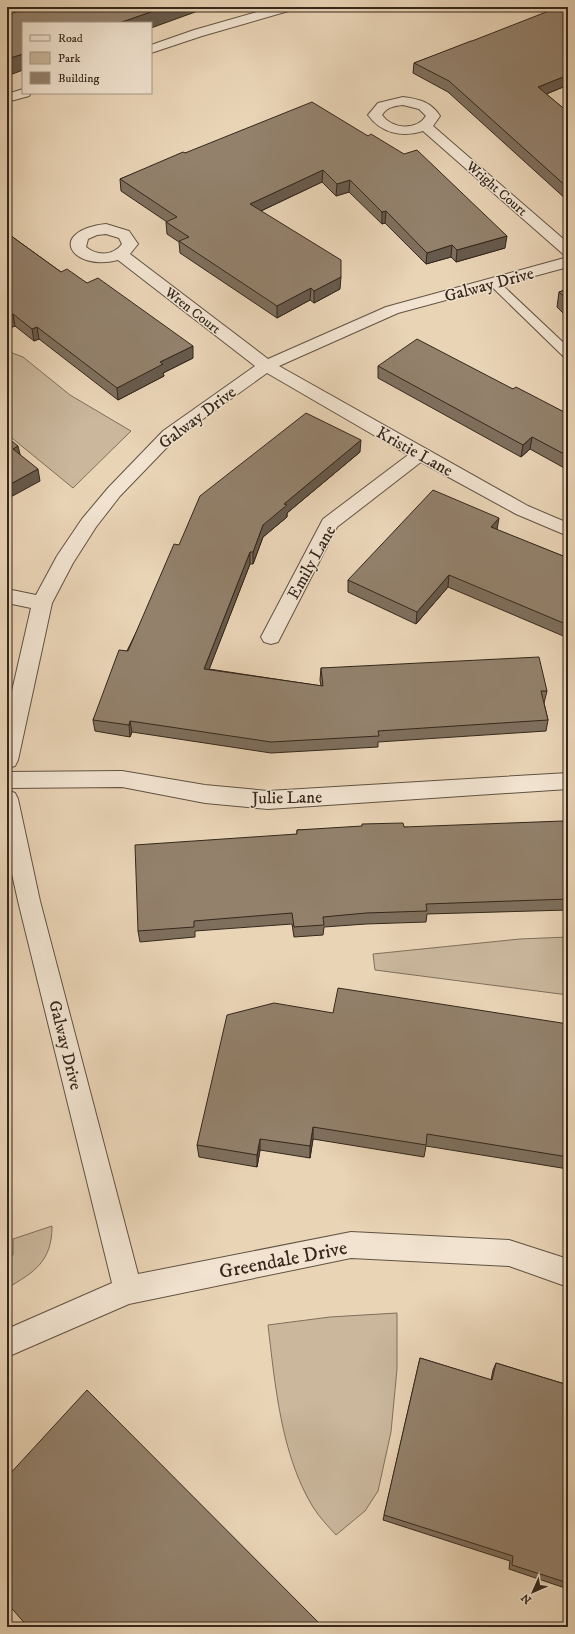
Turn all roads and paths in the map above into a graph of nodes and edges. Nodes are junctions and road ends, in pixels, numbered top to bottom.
1 (288, 7) edge
2 (152, 49) edge
3 (22, 94) edge
4 (7, 98) edge
5 (425, 126) dead end
6 (568, 251) edge
7 (120, 254) dead end
8 (568, 262) edge
9 (494, 282) junction
10 (568, 354) edge
11 (266, 366) junction
12 (420, 454) junction
13 (568, 530) edge
14 (7, 596) edge
15 (42, 603) junction
16 (271, 637) dead end
17 (7, 760) edge
18 (7, 780) edge
19 (568, 781) edge
20 (7, 799) edge
21 (568, 1273) edge
22 (128, 1290) junction
23 (7, 1343) edge

1 - 2 street
3 - 4 street
5 - 6 street, Wright Court
7 - 11 street, Wren Court
8 - 9 street, Galway Drive
9 - 10 lane
9 - 11 street, Galway Drive
11 - 12 street, Kristie Lane
11 - 15 street, Galway Drive
12 - 13 street, Kristie Lane
12 - 16 street, Emily Lane
14 - 15 street
15 - 17 street, Galway Drive
18 - 19 street, Julie Lane
20 - 22 street, Galway Drive
21 - 22 street, Greendale Drive
22 - 23 street, Greendale Drive

